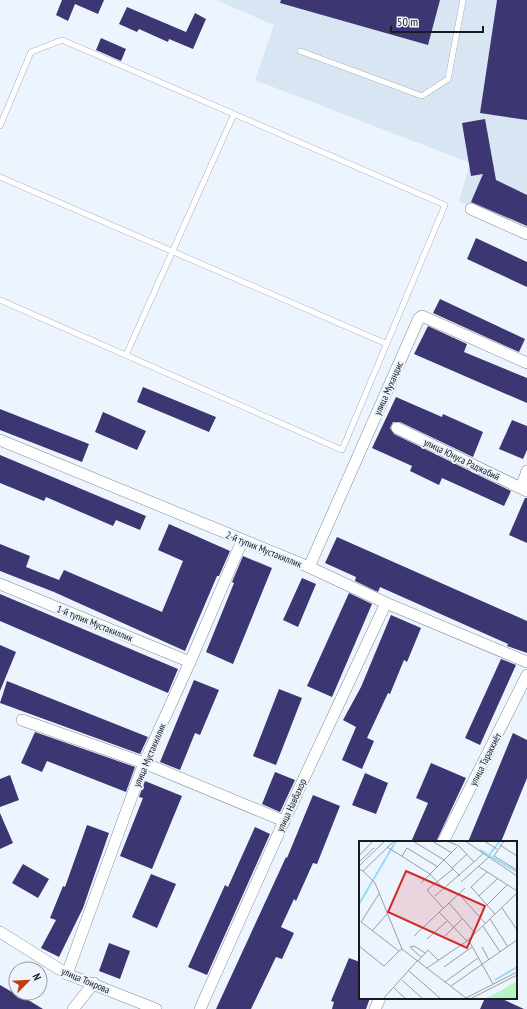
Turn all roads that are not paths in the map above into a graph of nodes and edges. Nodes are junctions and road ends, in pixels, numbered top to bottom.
1 (463, 0) edge
2 (300, 51) dead end
3 (234, 114) junction
4 (0, 126) edge
5 (0, 177) edge
6 (470, 209) dead end
7 (527, 234) edge
8 (172, 251) junction
9 (0, 300) edge
10 (387, 344) junction
11 (126, 355) junction
12 (527, 363) edge
13 (397, 428) dead end
14 (0, 440) edge
15 (527, 471) edge
16 (524, 489) edge
17 (242, 540) junction
18 (309, 567) junction
19 (0, 584) edge
20 (386, 603) junction
21 (190, 662) junction
22 (527, 662) edge
23 (527, 675) edge
24 (22, 720) dead end
25 (144, 763) junction
26 (284, 821) junction
27 (444, 841) edge
28 (0, 932) edge
29 (67, 974) junction
30 (94, 983) junction
31 (380, 999) edge
32 (75, 1008) edge
33 (156, 1009) edge
34 (200, 1009) edge
35 (375, 1009) edge

1 - 2 lane
3 - 4 lane
3 - 8 lane
3 - 10 lane
5 - 8 lane
6 - 7 street
8 - 10 lane
8 - 11 lane
9 - 11 lane
10 - 11 lane
12 - 18 street, улица Мухандис
13 - 16 street, улица Юнуса Раджабий
14 - 17 street, 2-й тупик Мустакиллик
15 - 16 street
17 - 18 street, 2-й тупик Мустакиллик
17 - 21 street, улица Мустакиллик
18 - 20 street, 2-й тупик Мустакиллик
19 - 21 street, 1-й тупик Мустакиллик
20 - 22 street, 2-й тупик Мустакиллик
20 - 26 street, улица Навбахор
21 - 25 street, улица Мустакиллик
23 - 27 street, улица Тараккиёт
24 - 25 street
25 - 26 street
25 - 29 street, улица Мустакиллик
26 - 34 street, улица Навбахор
28 - 29 street, улица Тоирова
29 - 30 street, улица Тоирова
30 - 32 street
30 - 33 street, улица Тоирова
31 - 35 street

